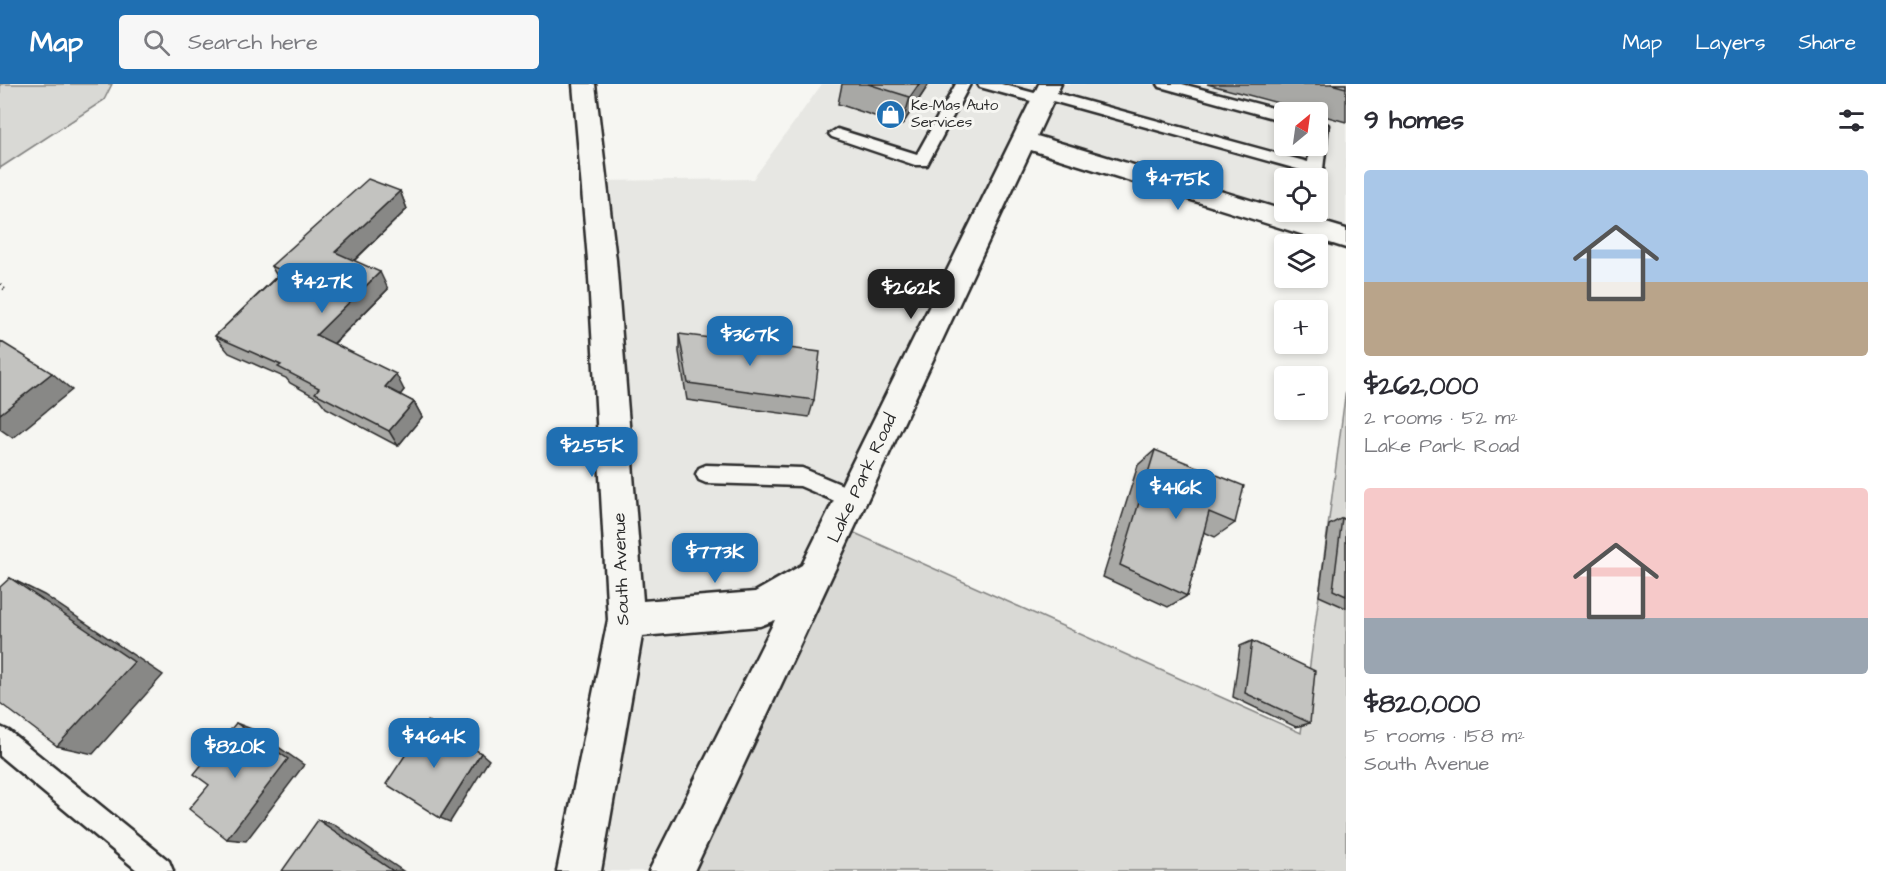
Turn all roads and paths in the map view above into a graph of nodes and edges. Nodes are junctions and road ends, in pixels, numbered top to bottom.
1 (584, 84) edge
2 (963, 84) edge
3 (985, 84) edge
4 (1165, 84) edge
5 (1046, 93) edge
6 (1274, 113) edge
7 (837, 134) dead end
8 (1023, 140) junction
9 (1316, 156) edge
10 (1346, 239) edge
11 (0, 284) edge
12 (7, 292) dead end
13 (706, 474) dead end
14 (851, 499) junction
15 (814, 577) junction
16 (626, 620) junction
17 (0, 741) edge
18 (159, 871) edge
19 (579, 871) edge
20 (670, 871) edge

1 - 16 street, South Avenue
2 - 7 lane
3 - 5 lane
4 - 6 lane
5 - 8 street, Lake Park Road
5 - 9 lane
8 - 10 street
8 - 14 street, Lake Park Road
11 - 12 path
13 - 14 lane
14 - 15 street, Lake Park Road
15 - 16 street
15 - 20 street, Lake Park Road
16 - 19 street, South Avenue
17 - 18 lane

